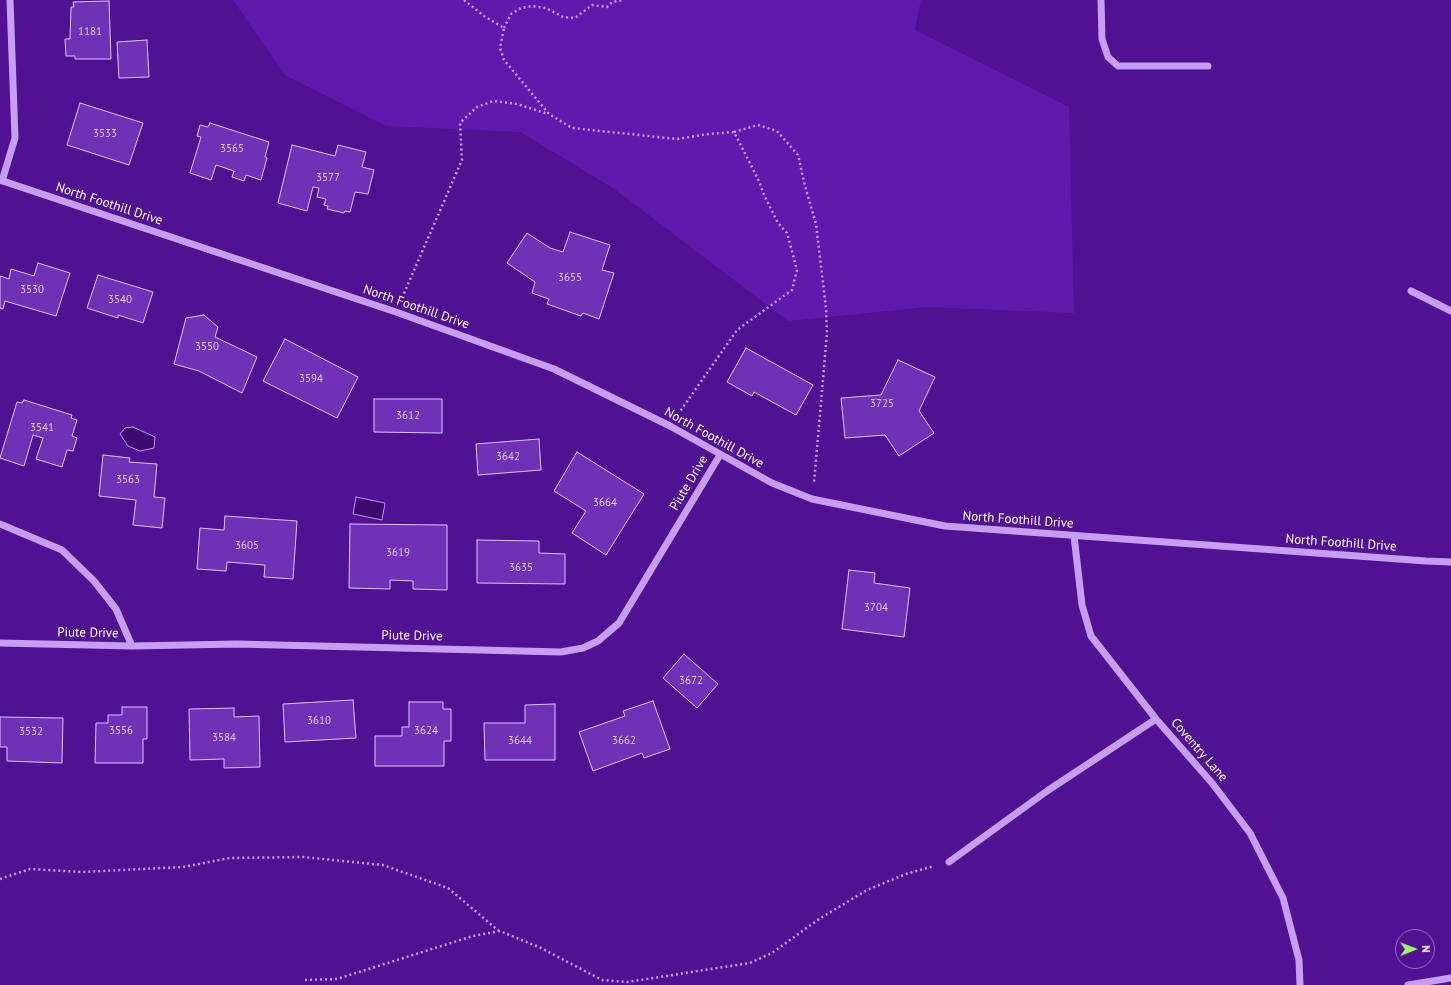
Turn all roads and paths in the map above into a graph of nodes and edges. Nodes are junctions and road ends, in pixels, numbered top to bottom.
1 (10, 0) edge
2 (464, 0) edge
3 (624, 0) edge
4 (1101, 0) edge
5 (504, 28) junction
6 (1208, 66) dead end
7 (549, 114) junction
8 (734, 132) junction
9 (1, 181) edge
10 (1411, 291) dead end
11 (1451, 311) edge
12 (396, 312) junction
13 (670, 426) junction
14 (720, 455) junction
15 (812, 499) junction
16 (0, 524) edge
17 (1074, 536) junction
18 (1451, 562) edge
19 (0, 643) edge
20 (132, 646) junction
21 (1156, 719) junction
22 (950, 862) joint
23 (0, 879) edge
24 (500, 931) junction
25 (1451, 978) edge
26 (305, 980) dead end
27 (1300, 985) edge
28 (1408, 985) edge

1 - 9 street
2 - 5 path
3 - 5 path
4 - 6 street
5 - 7 path
7 - 8 path
7 - 12 path
8 - 13 path
8 - 15 path
9 - 12 street, North Foothill Drive
10 - 11 street
12 - 13 street, North Foothill Drive
13 - 14 street, North Foothill Drive
14 - 15 street, North Foothill Drive
14 - 20 street, Piute Drive
15 - 17 street, North Foothill Drive
16 - 20 street
17 - 18 street, North Foothill Drive
17 - 21 street, Coventry Lane
19 - 20 street, Piute Drive
21 - 22 street
21 - 27 street, Coventry Lane
22 - 24 path
23 - 24 path
24 - 26 path
25 - 28 street

